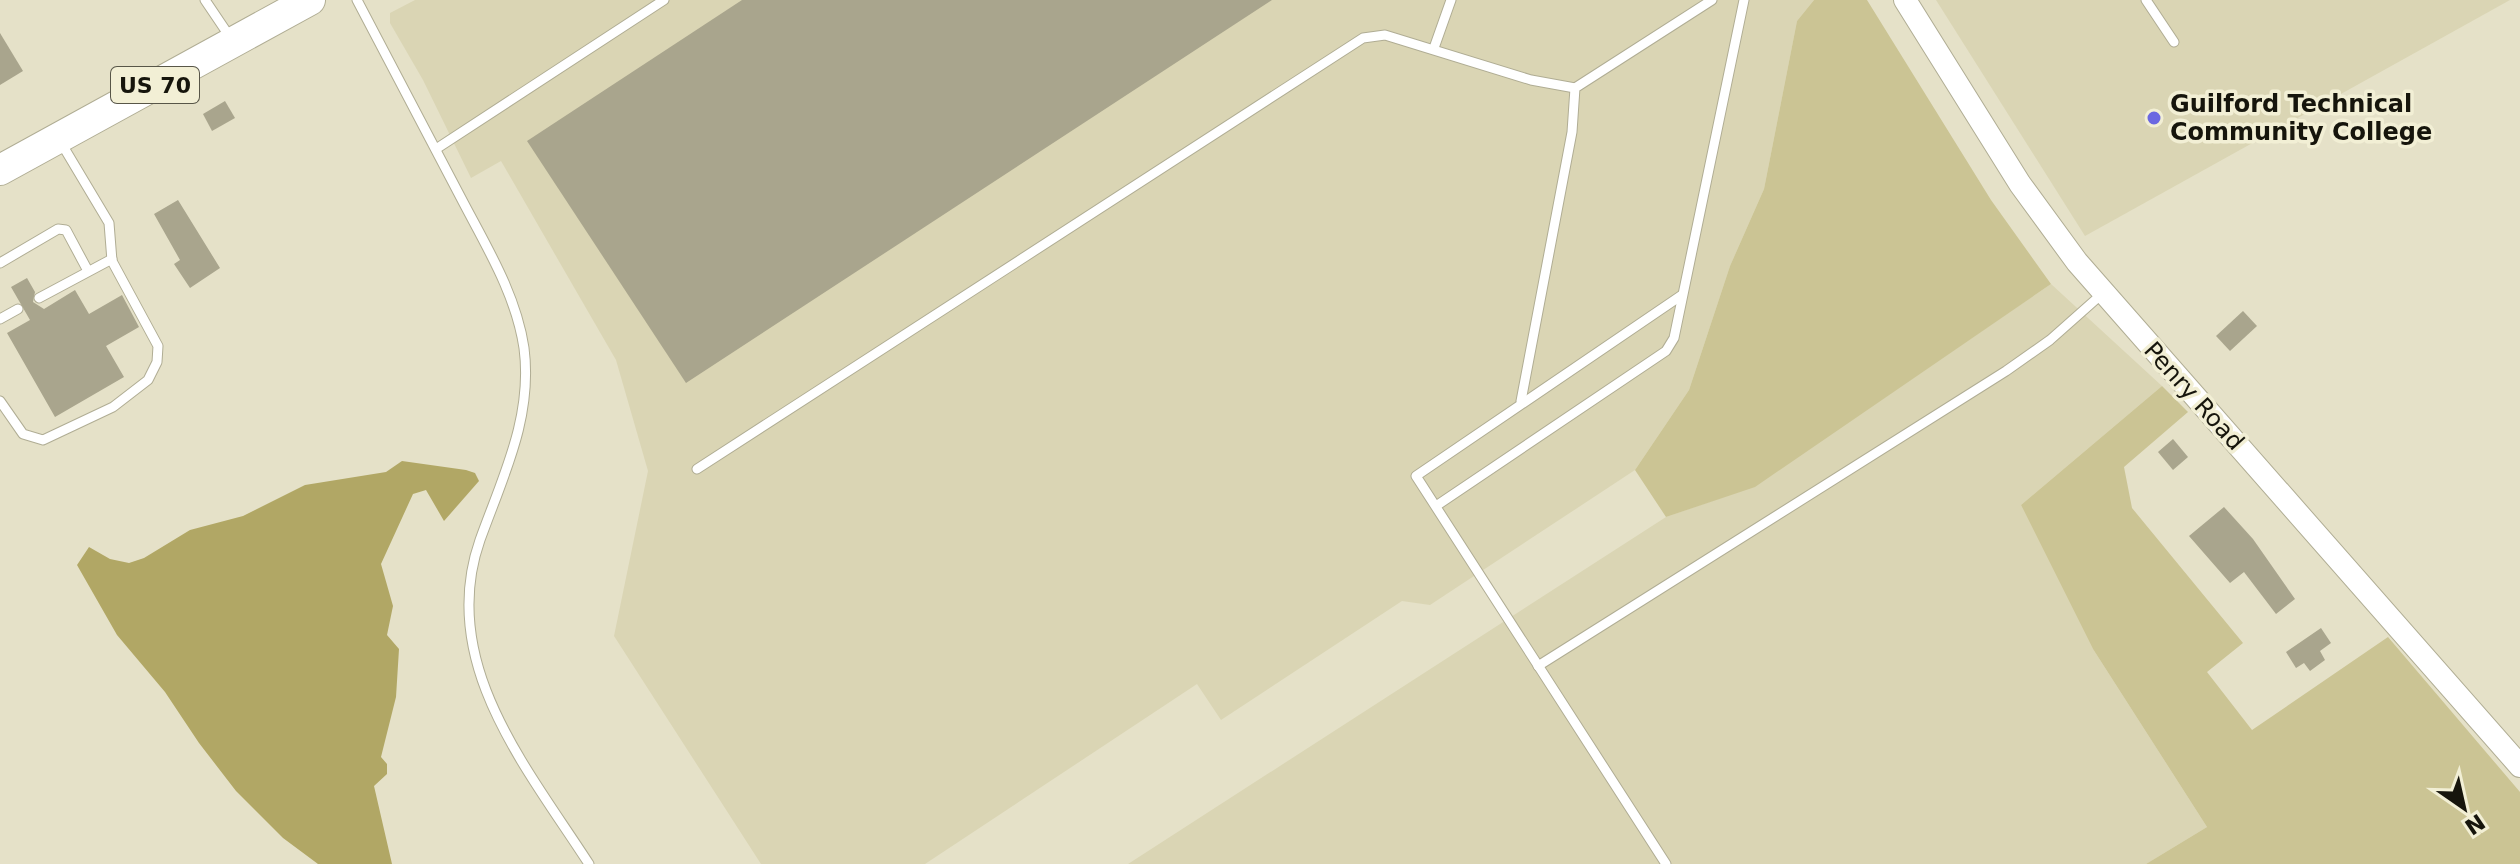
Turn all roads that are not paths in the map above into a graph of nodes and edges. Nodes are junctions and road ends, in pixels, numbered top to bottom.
1 (205, 0) edge
2 (310, 0) edge
3 (357, 0) edge
4 (664, 0) edge
5 (1451, 0) edge
6 (1712, 0) edge
7 (1744, 0) edge
8 (1905, 0) edge
9 (2146, 0) edge
10 (233, 42) junction
11 (2174, 42) dead end
12 (1434, 48) junction
13 (1575, 88) junction
14 (58, 138) junction
15 (436, 149) junction
16 (0, 170) edge
17 (112, 259) junction
18 (0, 263) edge
19 (88, 271) junction
20 (2103, 293) junction
21 (1682, 295) junction
22 (39, 298) dead end
23 (18, 309) dead end
24 (0, 319) edge
25 (0, 401) edge
26 (1521, 401) junction
27 (697, 469) dead end
28 (1436, 506) junction
29 (1538, 666) junction
30 (2520, 766) edge
31 (589, 864) edge
32 (1666, 864) edge

1 - 10 lane
2 - 10 highway, US 70
3 - 15 lane
4 - 15 lane
5 - 12 lane
6 - 13 lane
7 - 21 lane
8 - 20 street, Penry Road
9 - 11 lane
10 - 14 highway, US 70
12 - 13 lane
12 - 27 lane
13 - 26 lane
14 - 16 highway, US 70
14 - 17 lane
15 - 31 lane
17 - 19 lane
17 - 25 lane
18 - 19 lane
19 - 22 lane
20 - 29 lane
20 - 30 street, Penry Road
21 - 26 lane
21 - 28 lane
23 - 24 lane
26 - 28 lane
28 - 29 lane
29 - 32 lane

